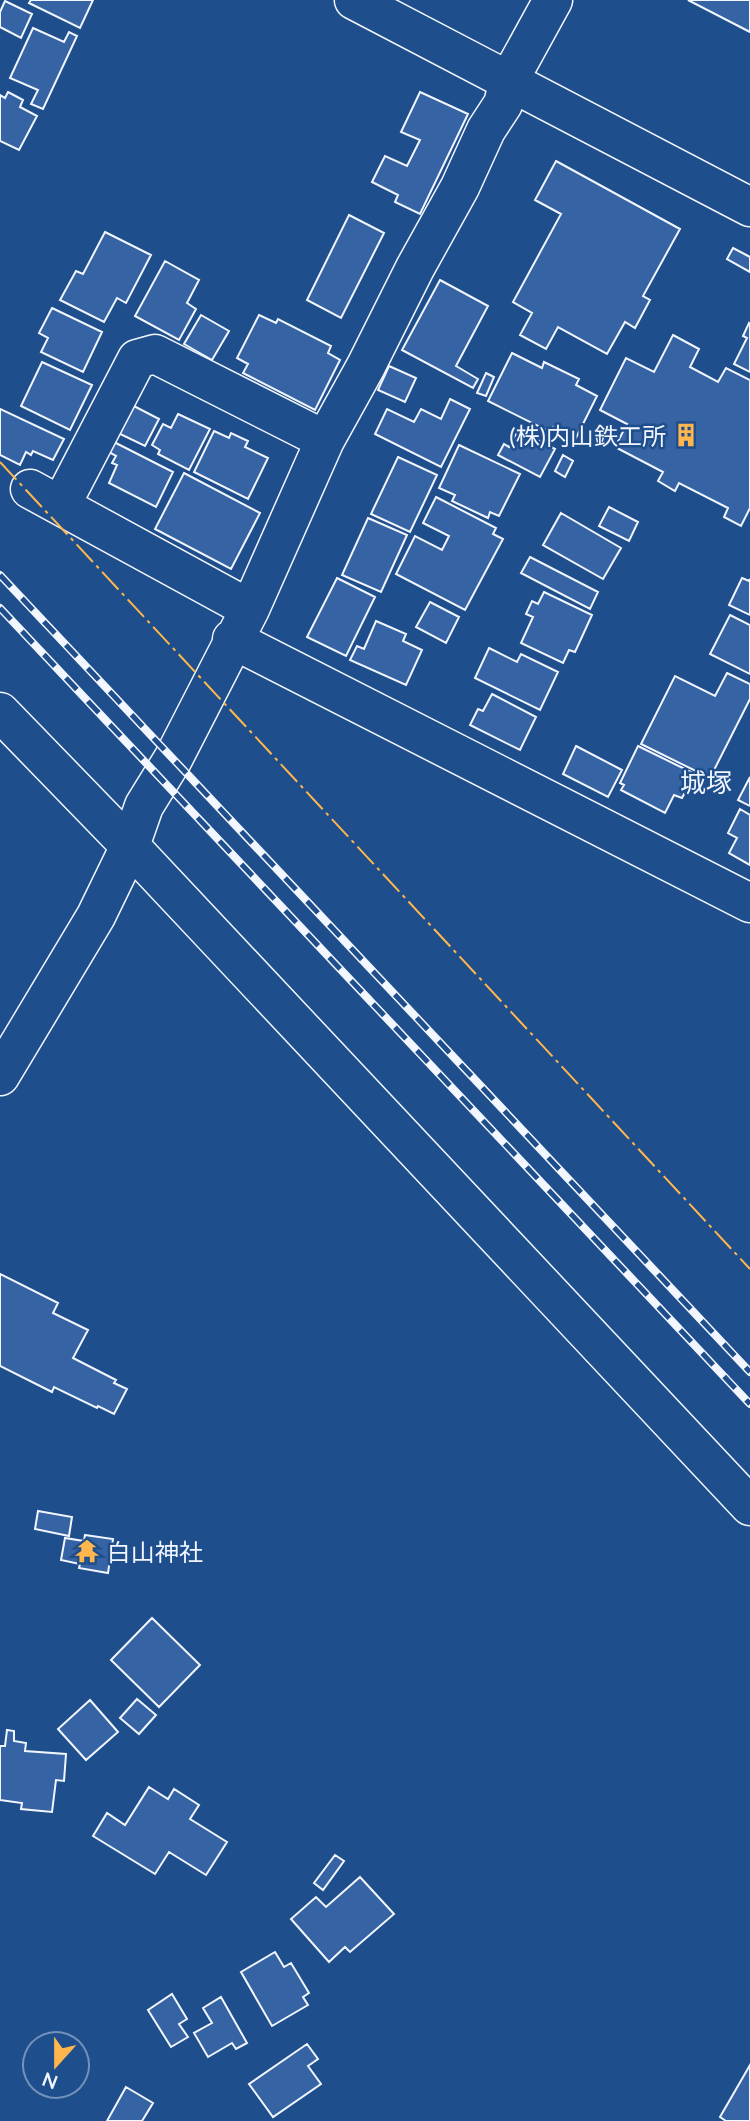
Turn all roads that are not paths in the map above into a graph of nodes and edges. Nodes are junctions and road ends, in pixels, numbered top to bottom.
1 (354, 0) edge
2 (553, 0) edge
3 (509, 80) junction
4 (750, 207) edge
5 (325, 440) junction
6 (241, 624) junction
7 (0, 712) edge
8 (130, 846) junction
9 (750, 903) edge
10 (0, 1076) edge
11 (750, 1506) edge

1 - 3 street
2 - 3 street
3 - 4 street
3 - 5 street
5 - 6 street
5 - 6 street
6 - 8 street
6 - 9 street
7 - 8 street
8 - 10 street
8 - 11 street

